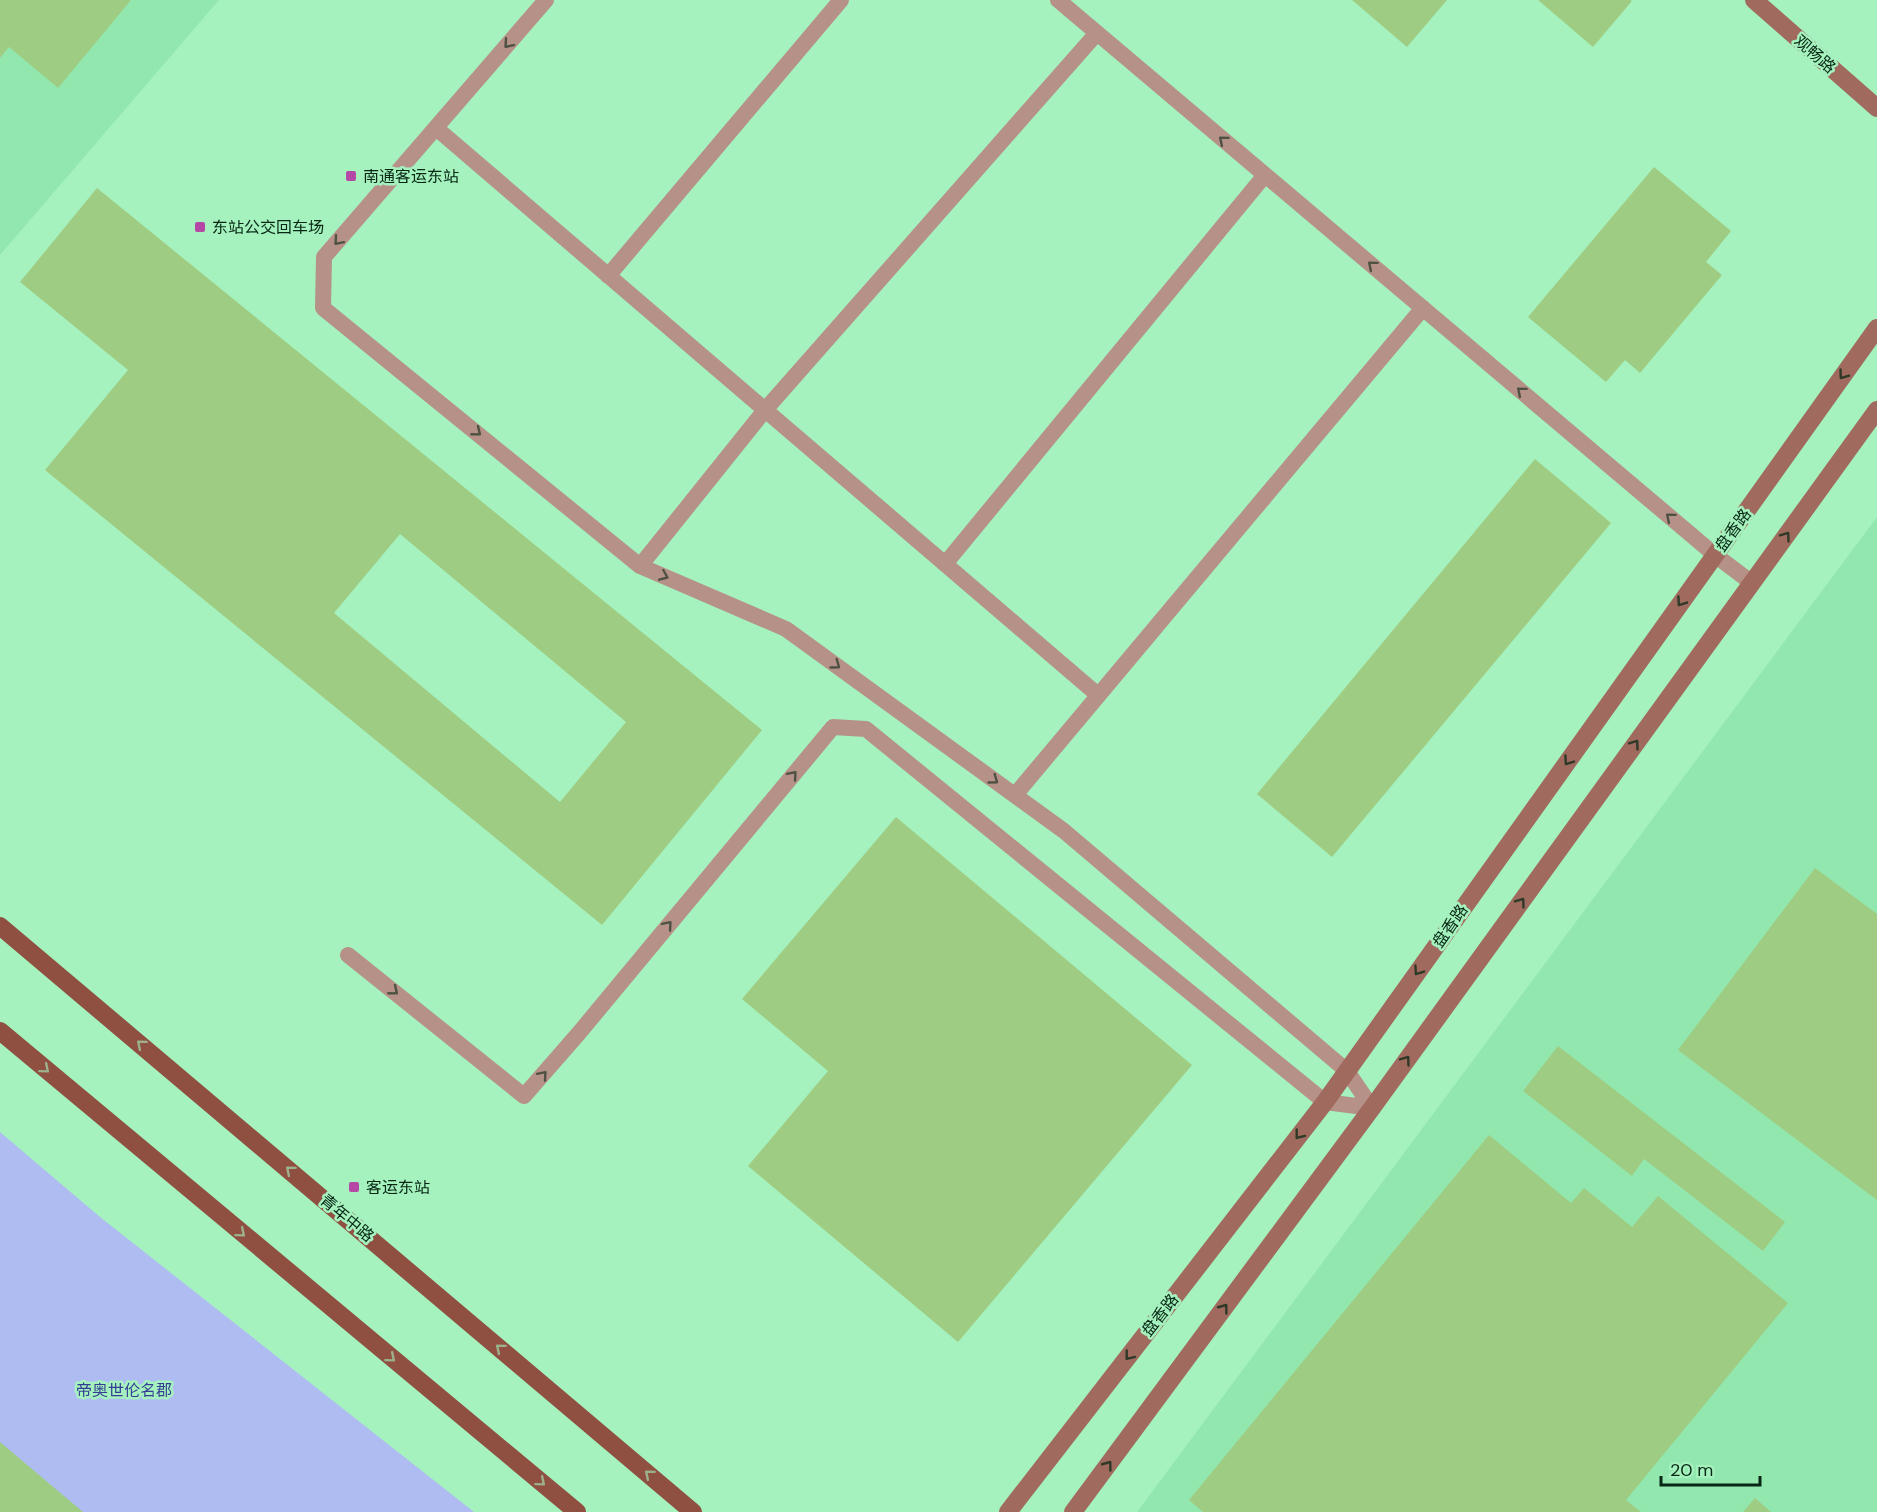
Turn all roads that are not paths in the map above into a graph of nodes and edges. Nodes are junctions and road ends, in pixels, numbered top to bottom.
1 (546, 0) edge
2 (841, 0) edge
3 (1058, 0) edge
4 (1754, 0) edge
5 (1097, 33) junction
6 (1877, 108) edge
7 (436, 128) junction
8 (1265, 175) junction
9 (608, 276) junction
10 (1423, 308) junction
11 (1877, 328) edge
12 (765, 410) junction
13 (1877, 410) edge
14 (1715, 555) junction
15 (945, 564) junction
16 (640, 566) junction
17 (1752, 583) junction
18 (1098, 695) junction
19 (1015, 795) junction
20 (0, 926) edge
21 (348, 955) dead end
22 (0, 1031) edge
23 (1347, 1071) junction
24 (1325, 1102) junction
25 (1372, 1108) junction
26 (577, 1512) edge
27 (693, 1512) edge
28 (1008, 1512) edge
29 (1073, 1512) edge

1 -> 7 lane
2 - 9 lane
3 - 5 lane
4 - 6 street, 观畅路
8 -> 5 lane
5 - 12 lane
7 - 9 lane
7 -> 16 lane
10 -> 8 lane
8 - 15 lane
9 - 12 lane
14 -> 10 lane
10 - 18 lane
11 -> 14 street, 盘香路
12 - 15 lane
12 - 16 lane
17 -> 13 street
14 - 17 lane
14 -> 23 street, 盘香路
15 - 18 lane
16 -> 19 lane
25 -> 17 street
18 - 19 lane
19 - 23 lane
27 -> 20 main road, 青年中路
21 -> 24 lane
22 -> 26 main road
23 - 24 street, 盘香路
23 - 25 lane
24 - 25 lane
24 -> 28 street, 盘香路
29 -> 25 street

